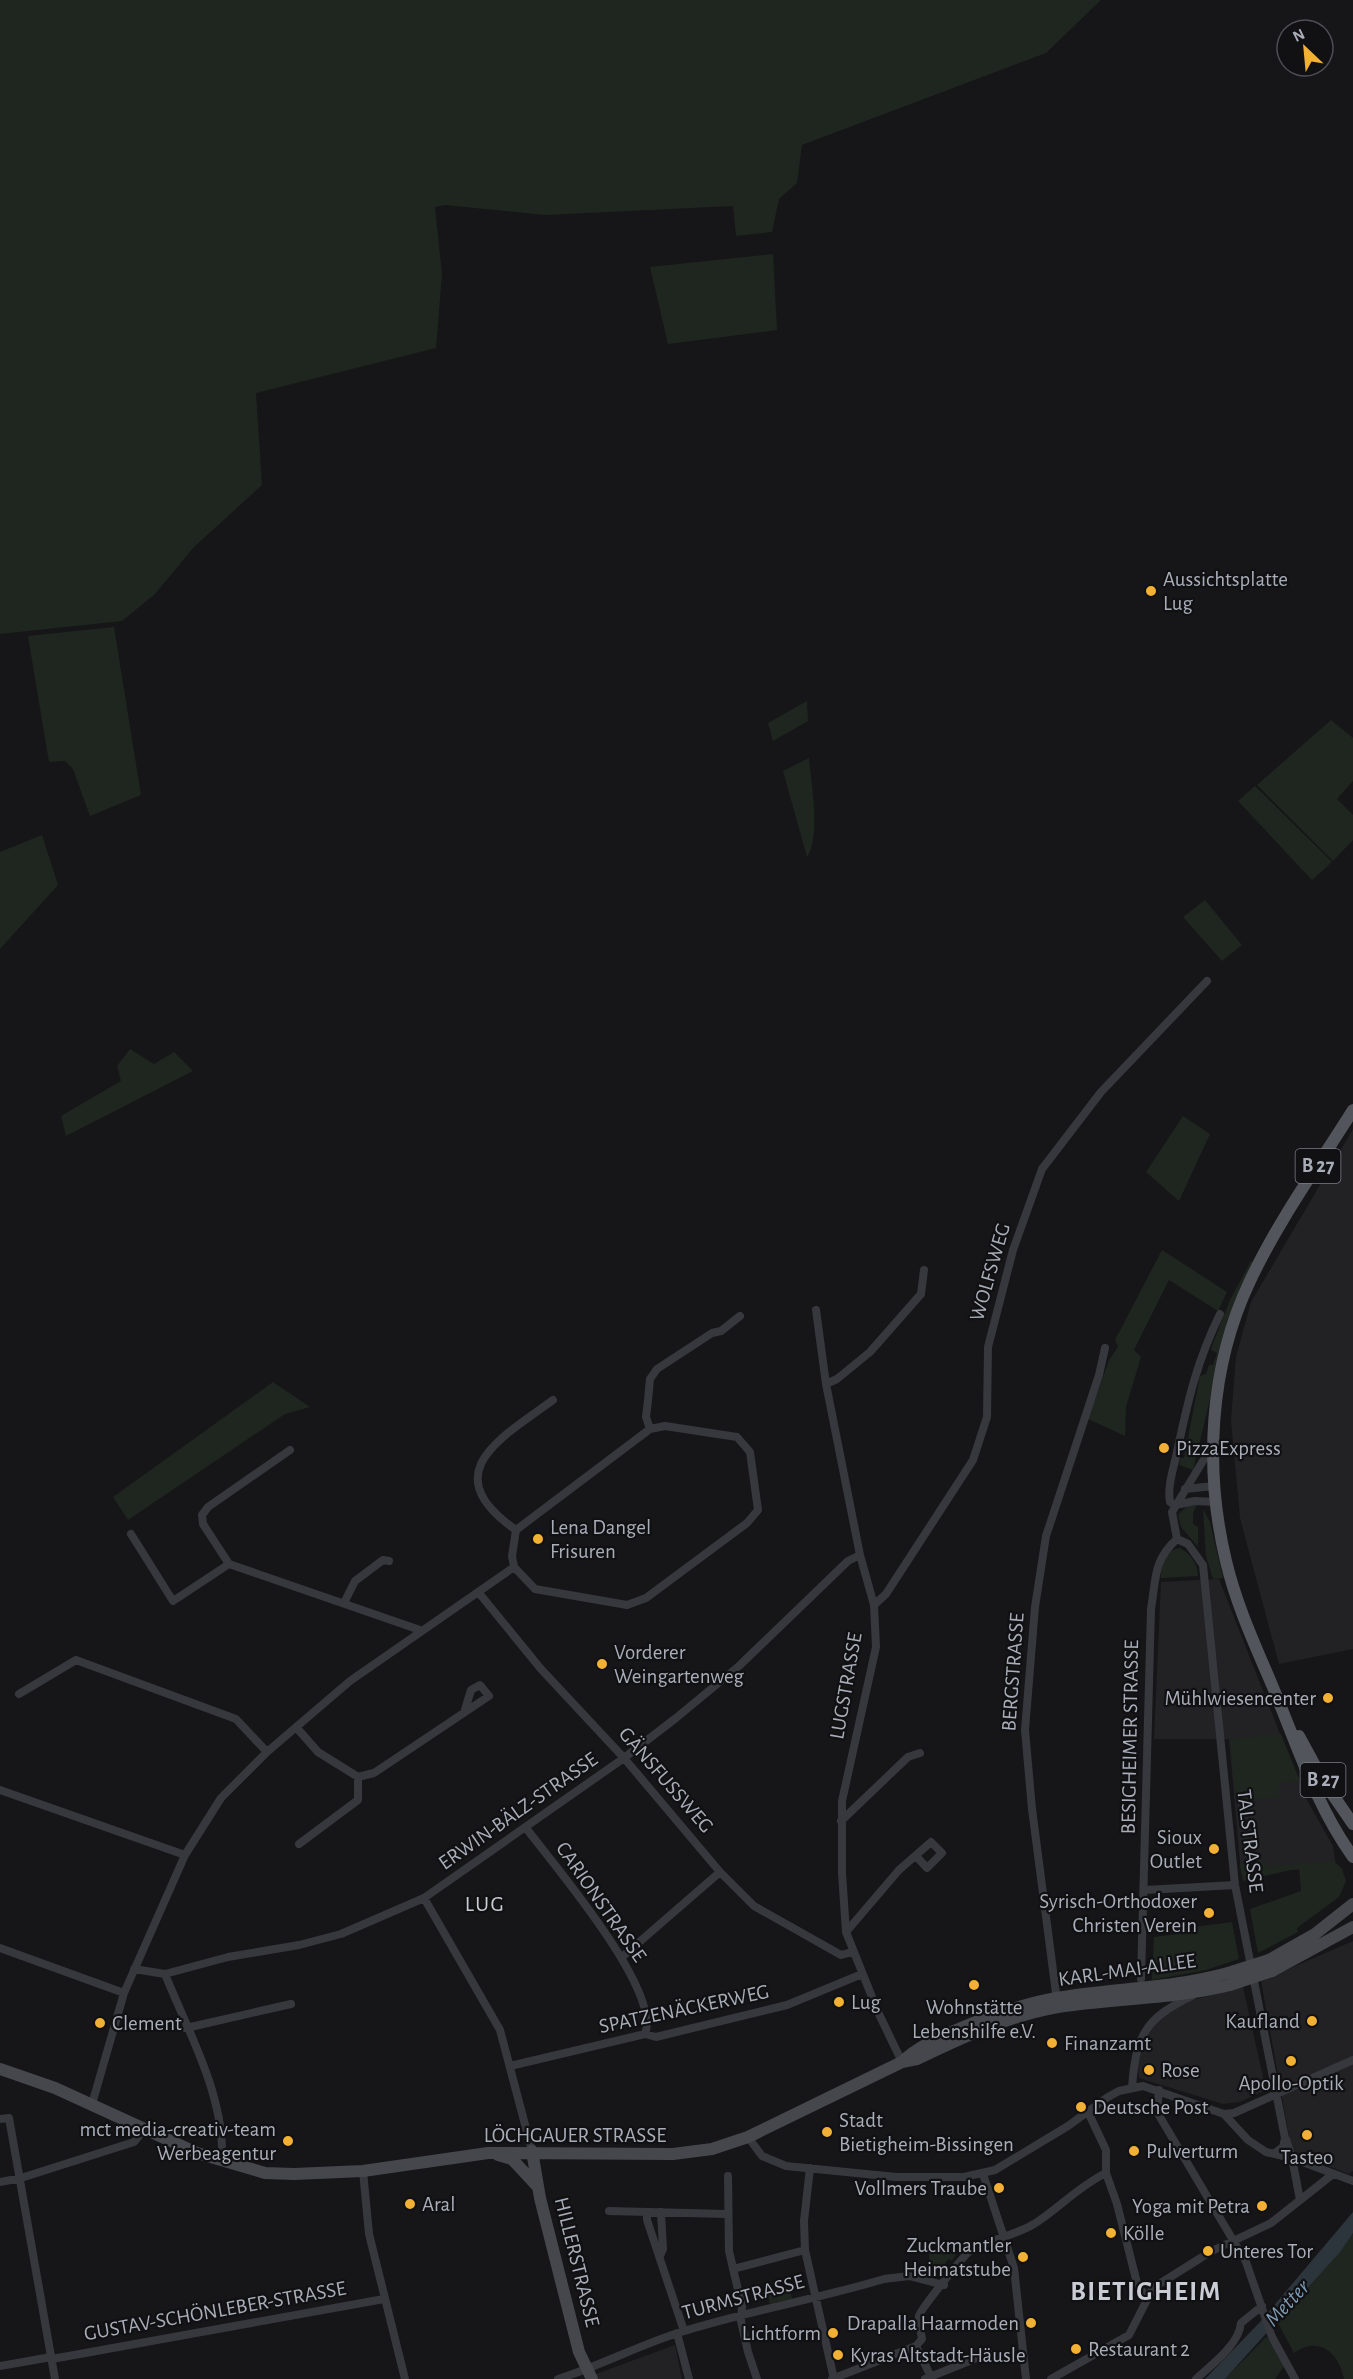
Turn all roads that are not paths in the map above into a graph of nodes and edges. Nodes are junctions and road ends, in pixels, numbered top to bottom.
1 (1207, 981) dead end
2 (1353, 1110) edge
3 (924, 1270) dead end
4 (816, 1310) dead end
5 (1220, 1314) dead end
6 (740, 1316) dead end
7 (1106, 1348) dead end
8 (826, 1384) junction
9 (552, 1400) dead end
10 (650, 1429) junction
11 (1212, 1446) junction
12 (290, 1450) dead end
13 (1172, 1477) junction
14 (1192, 1480) junction
15 (1214, 1486) junction
16 (1185, 1489) junction
17 (1216, 1502) junction
18 (1175, 1505) junction
19 (516, 1530) junction
20 (130, 1534) dead end
21 (1177, 1539) junction
22 (860, 1555) junction
23 (389, 1561) dead end
24 (229, 1564) junction
25 (514, 1567) junction
26 (478, 1593) junction
27 (344, 1603) junction
28 (874, 1605) junction
29 (420, 1630) junction
30 (19, 1694) dead end
31 (1281, 1707) junction
32 (464, 1713) dead end
33 (296, 1727) junction
34 (267, 1752) junction
35 (920, 1753) dead end
36 (624, 1758) junction
37 (358, 1777) junction
38 (0, 1790) edge
39 (841, 1821) junction
40 (1353, 1824) edge
41 (526, 1827) junction
42 (299, 1844) dead end
43 (185, 1856) junction
44 (916, 1856) dead end
45 (1353, 1857) edge
46 (720, 1872) junction
47 (1235, 1885) junction
48 (1145, 1890) junction
49 (424, 1898) junction
50 (1353, 1905) edge
51 (1353, 1927) edge
52 (846, 1932) junction
53 (0, 1948) edge
54 (852, 1952) junction
55 (622, 1957) junction
56 (1270, 1966) junction
57 (134, 1969) junction
58 (165, 1974) junction
59 (862, 1974) junction
60 (1141, 1979) dead end
61 (1229, 1979) junction
62 (124, 1993) junction
63 (1198, 1993) junction
64 (1155, 1994) junction
65 (1058, 2003) junction
66 (291, 2004) dead end
67 (186, 2028) junction
68 (645, 2034) junction
69 (1353, 2060) edge
70 (902, 2062) junction
71 (510, 2066) junction
72 (0, 2069) edge
73 (1132, 2087) junction
74 (1159, 2090) junction
75 (1275, 2094) junction
76 (92, 2104) junction
77 (1088, 2112) junction
78 (1224, 2114) junction
79 (5, 2119) edge
80 (144, 2130) junction
81 (748, 2137) junction
82 (1285, 2138) junction
83 (222, 2149) dead end
84 (532, 2151) junction
85 (488, 2153) junction
86 (1275, 2153) junction
87 (1292, 2157) junction
88 (810, 2168) junction
89 (363, 2171) junction
90 (1106, 2173) junction
91 (983, 2174) junction
92 (1334, 2174) junction
93 (728, 2176) dead end
94 (21, 2178) junction
95 (1353, 2181) edge
96 (0, 2182) edge
97 (537, 2186) junction
98 (1300, 2200) junction
99 (609, 2211) dead end
100 (647, 2212) junction
101 (661, 2212) junction
102 (726, 2214) junction
103 (1004, 2239) junction
104 (1236, 2242) junction
105 (805, 2250) junction
106 (1214, 2250) tunnel mouth
107 (660, 2256) junction
108 (1199, 2259) tunnel mouth
109 (732, 2269) junction
110 (944, 2285) junction
111 (817, 2295) junction
112 (1147, 2296) junction
113 (384, 2299) junction
114 (1263, 2310) junction
115 (741, 2314) junction
116 (680, 2332) junction
117 (916, 2346) junction
118 (989, 2353) dead end
119 (52, 2358) junction
120 (0, 2366) edge
121 (590, 2374) edge
122 (929, 2378) edge
123 (55, 2379) edge
124 (405, 2379) edge
125 (558, 2379) edge
126 (689, 2379) edge
127 (757, 2379) edge
128 (833, 2379) edge
129 (1026, 2379) edge
130 (1051, 2379) edge
131 (1196, 2379) edge
132 (1295, 2379) edge

1 - 28 street, WOLFSWEG
2 - 11 main road, B 27
3 - 8 street
4 - 8 street, LUGSTRASSE
5 - 13 street
6 - 10 street
7 - 65 street, BERGSTRASSE
8 - 22 street, LUGSTRASSE
9 - 19 street
10 - 19 street
10 - 25 street
11 - 14 street
11 - 15 main road, B 27
12 - 24 street
13 - 14 street
13 - 18 street
14 - 16 street
15 - 16 street
15 - 17 main road, B 27
16 - 18 street
17 - 18 street
17 - 31 main road, B 27
18 - 21 street
19 - 25 street
20 - 24 street
21 - 47 street, TALSTRASSE
21 - 48 street, BESIGHEIMER STRASSE
22 - 28 street, LUGSTRASSE
22 - 36 street, ERWIN-BÄLZ-STRASSE
23 - 27 street
24 - 27 street
25 - 26 street
26 - 29 street
26 - 36 street, GÄNSFUSSWEG
27 - 29 street
28 - 39 street, LUGSTRASSE
29 - 33 street
30 - 34 street
31 - 40 main road, B 27
31 - 45 main road, B 27
32 - 37 street
33 - 34 street
33 - 37 street
34 - 43 street
35 - 39 street
36 - 41 street, ERWIN-BÄLZ-STRASSE
36 - 46 street, GÄNSFUSSWEG
37 - 42 street
38 - 43 street
39 - 52 street, LUGSTRASSE
41 - 49 street, ERWIN-BÄLZ-STRASSE
41 - 55 street, CARIONSTRASSE
43 - 57 street
44 - 52 street
46 - 54 street, GÄNSFUSSWEG
46 - 55 street
47 - 48 street
47 - 75 street, TALSTRASSE
48 - 60 street, BESIGHEIMER STRASSE
49 - 58 street, ERWIN-BÄLZ-STRASSE
49 - 71 street
50 - 56 main road, KARL-MAI-ALLEE
51 - 56 main road, KARL-MAI-ALLEE
52 - 54 street, LUGSTRASSE
53 - 62 street
54 - 59 street, LUGSTRASSE
55 - 68 street, CARIONSTRASSE
56 - 61 main road, KARL-MAI-ALLEE, bridge
57 - 58 street, ERWIN-BÄLZ-STRASSE
57 - 62 street
58 - 67 street
59 - 68 street, SPATZENÄCKERWEG
59 - 70 street, LUGSTRASSE
61 - 63 main road, KARL-MAI-ALLEE
61 - 64 main road, KARL-MAI-ALLEE
62 - 76 street
63 - 64 main road, KARL-MAI-ALLEE
63 - 73 street
64 - 65 main road, KARL-MAI-ALLEE
65 - 70 main road, KARL-MAI-ALLEE
66 - 67 street
67 - 83 street
68 - 71 street, SPATZENÄCKERWEG
69 - 75 street
70 - 81 main road, KARL-MAI-ALLEE
71 - 84 street
72 - 76 main road, LÖCHGAUER STRASSE
73 - 74 street
73 - 77 street
74 - 78 street
74 - 104 street
75 - 78 street
75 - 82 street, TALSTRASSE
76 - 80 main road, LÖCHGAUER STRASSE
77 - 90 street
77 - 91 street
78 - 86 street
79 - 94 street
80 - 89 main road, LÖCHGAUER STRASSE
80 - 94 street
81 - 84 main road, LÖCHGAUER STRASSE
81 - 88 street
82 - 86 street
82 - 87 street, TALSTRASSE
84 - 85 main road, LÖCHGAUER STRASSE
84 - 97 main road, HILLERSTRASSE
85 - 89 main road, LÖCHGAUER STRASSE
85 - 97 main road
86 - 87 street
87 - 92 street
87 - 98 street, TALSTRASSE
88 - 91 street
88 - 105 street
89 - 113 street
90 - 103 street
90 - 112 street
91 - 103 street
92 - 95 street
92 - 98 street
93 - 102 street
94 - 96 street
94 - 119 street
97 - 121 main road, HILLERSTRASSE
98 - 104 street
99 - 100 street
100 - 101 street
100 - 107 street
101 - 102 street
101 - 107 street
102 - 109 street
103 - 110 street
103 - 129 street
104 - 106 street
104 - 114 street
105 - 109 street
105 - 111 street
107 - 116 street
108 - 112 street
109 - 115 street
110 - 111 street, TURMSTRASSE
110 - 117 street
111 - 115 street, TURMSTRASSE
111 - 128 street
112 - 130 street
113 - 119 street, GUSTAV-SCHÖNLEBER-STRASSE
113 - 124 street
114 - 131 street
114 - 132 street
115 - 116 street, TURMSTRASSE
115 - 127 street
116 - 121 street, TURMSTRASSE
116 - 126 street
117 - 122 street
117 - 128 street
118 - 122 street
119 - 120 street, GUSTAV-SCHÖNLEBER-STRASSE
119 - 123 street
121 - 125 street, TURMSTRASSE

